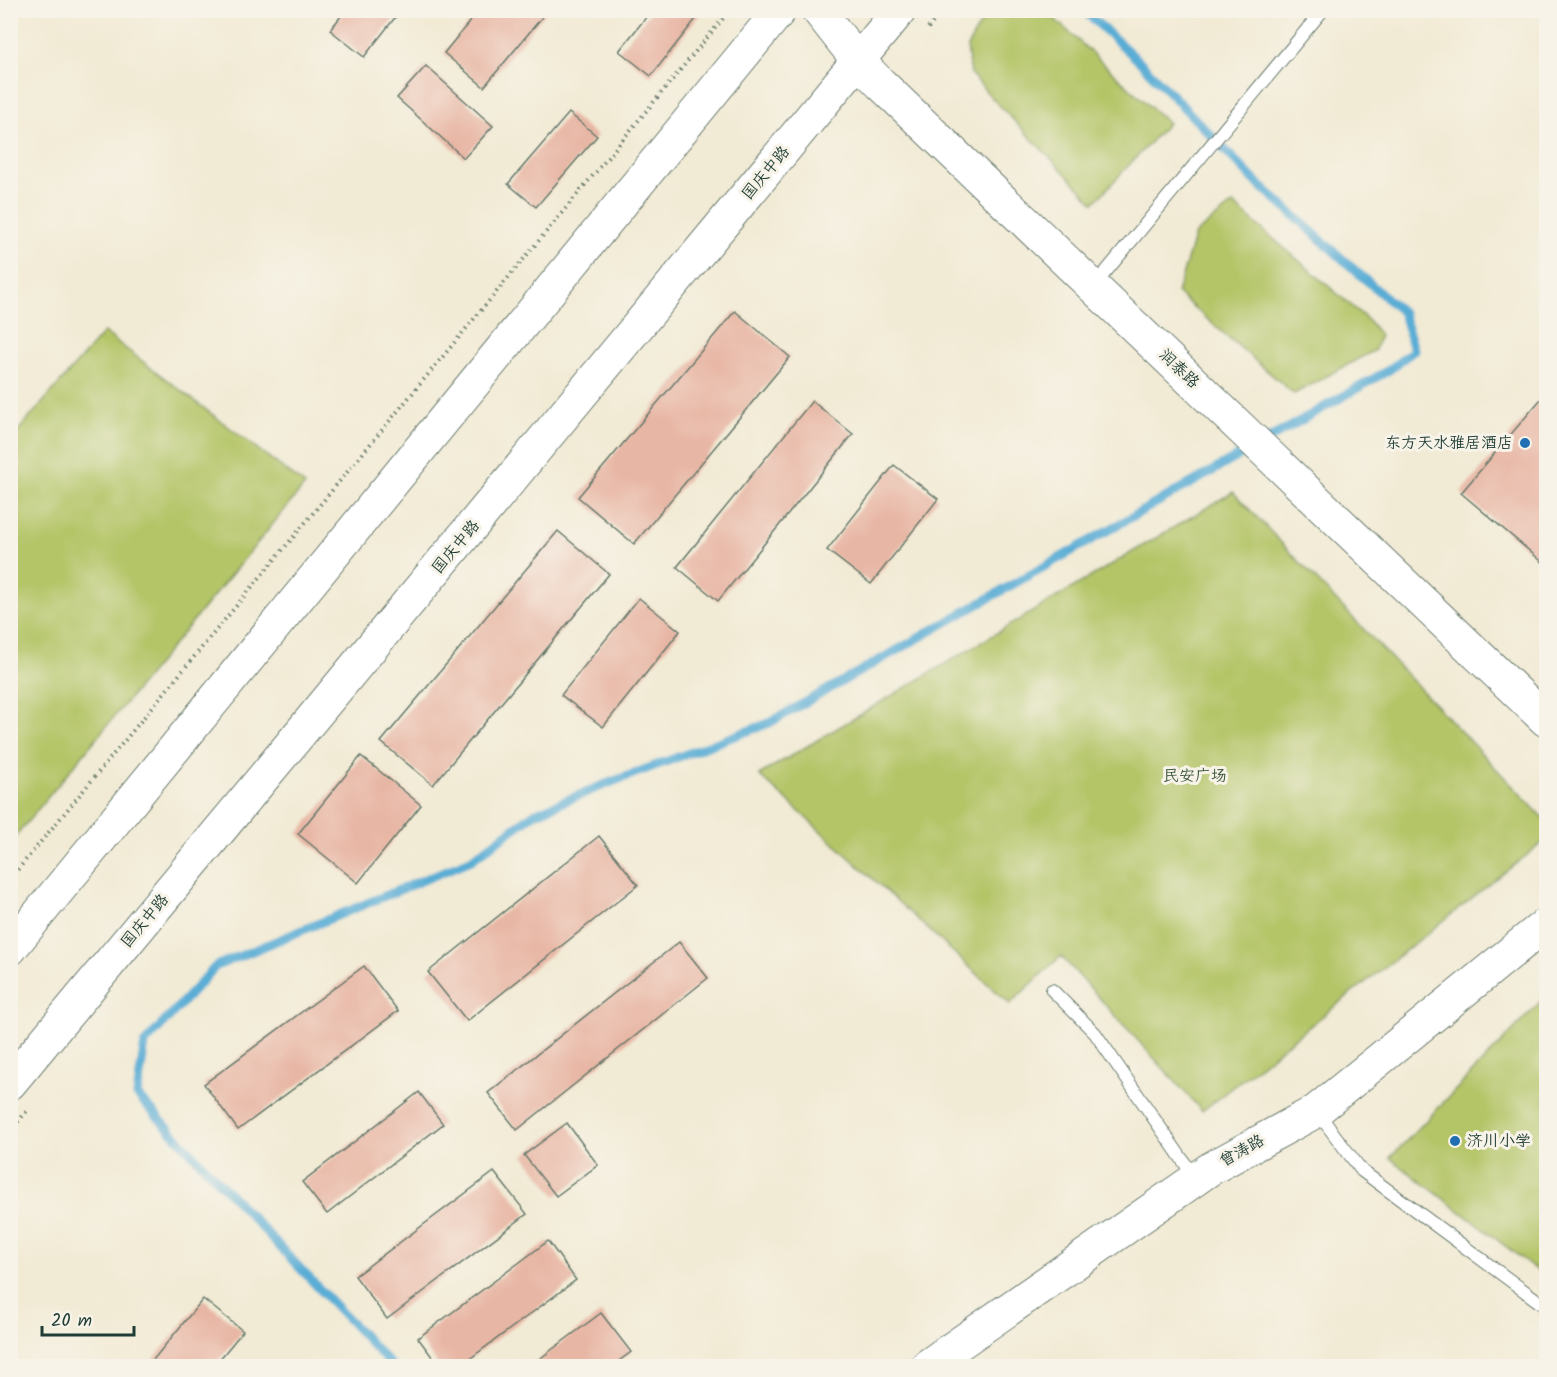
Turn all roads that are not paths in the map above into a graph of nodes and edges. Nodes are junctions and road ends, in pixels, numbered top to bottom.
1 (780, 10) edge
2 (818, 10) edge
3 (900, 10) edge
4 (1323, 10) edge
5 (859, 62) junction
6 (1094, 287) junction
7 (1546, 720) edge
8 (1546, 924) edge
9 (10, 949) edge
10 (1052, 990) dead end
11 (10, 1083) edge
12 (1316, 1111) junction
13 (1196, 1179) junction
14 (1546, 1307) edge
15 (927, 1366) edge

1 - 9 main road
2 - 5 main road, 润泰路
3 - 5 main road, 国庆中路
4 - 6 lane
5 - 6 main road, 润泰路
5 - 11 main road, 国庆中路
6 - 7 main road, 润泰路
8 - 12 main road, 曾涛路
10 - 13 lane
12 - 13 main road, 曾涛路
12 - 14 lane
13 - 15 main road, 曾涛路

